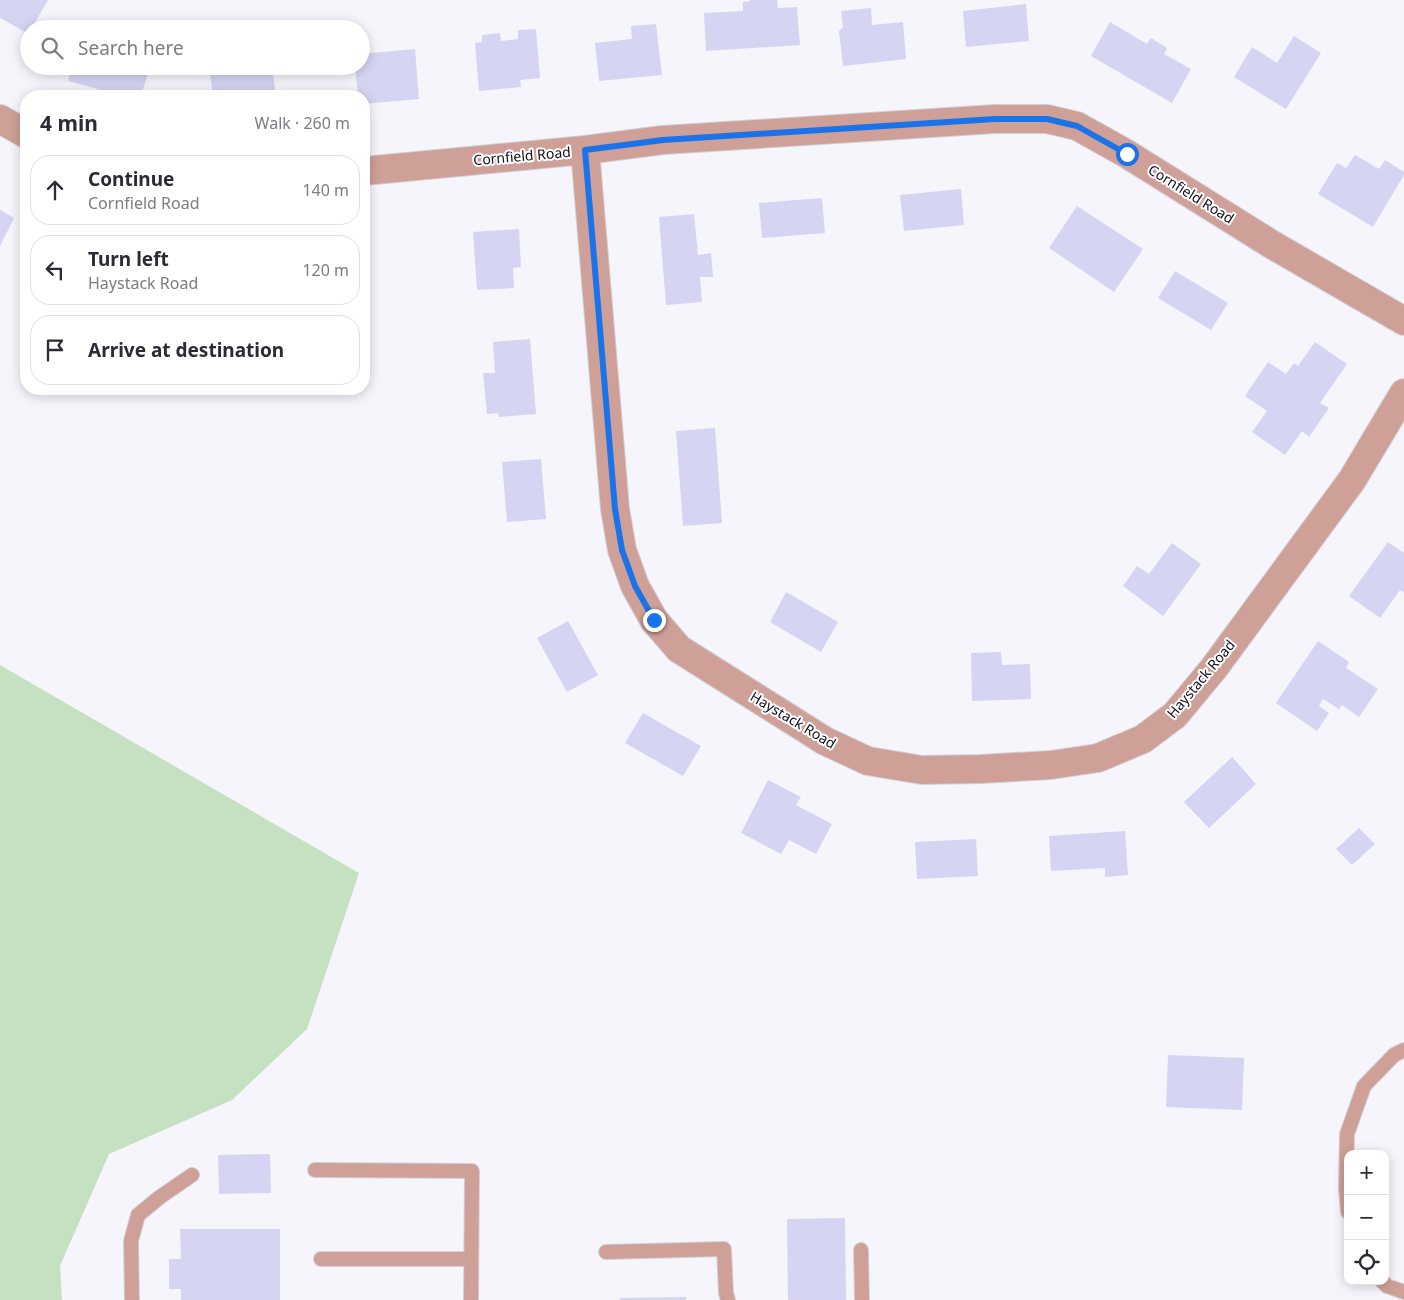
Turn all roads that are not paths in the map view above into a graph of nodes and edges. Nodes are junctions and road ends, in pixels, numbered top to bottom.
1 (0, 118) edge
2 (20, 130) edge
3 (585, 150) junction
4 (370, 170) edge
5 (1404, 321) edge
6 (1404, 393) edge
7 (1404, 1050) edge
8 (315, 1170) dead end
9 (192, 1175) dead end
10 (1347, 1195) edge
11 (861, 1250) dead end
12 (606, 1252) dead end
13 (320, 1258) dead end
14 (471, 1259) junction
15 (1386, 1285) edge
16 (1404, 1292) edge
17 (132, 1300) edge
18 (471, 1300) edge
19 (728, 1300) edge
20 (862, 1300) edge

1 - 2 street
3 - 4 street, Cornfield Road
3 - 5 street, Cornfield Road
3 - 6 street, Haystack Road
7 - 10 lane
8 - 14 lane
9 - 17 lane
11 - 20 lane
12 - 19 lane
13 - 14 lane
14 - 18 lane
15 - 16 lane

